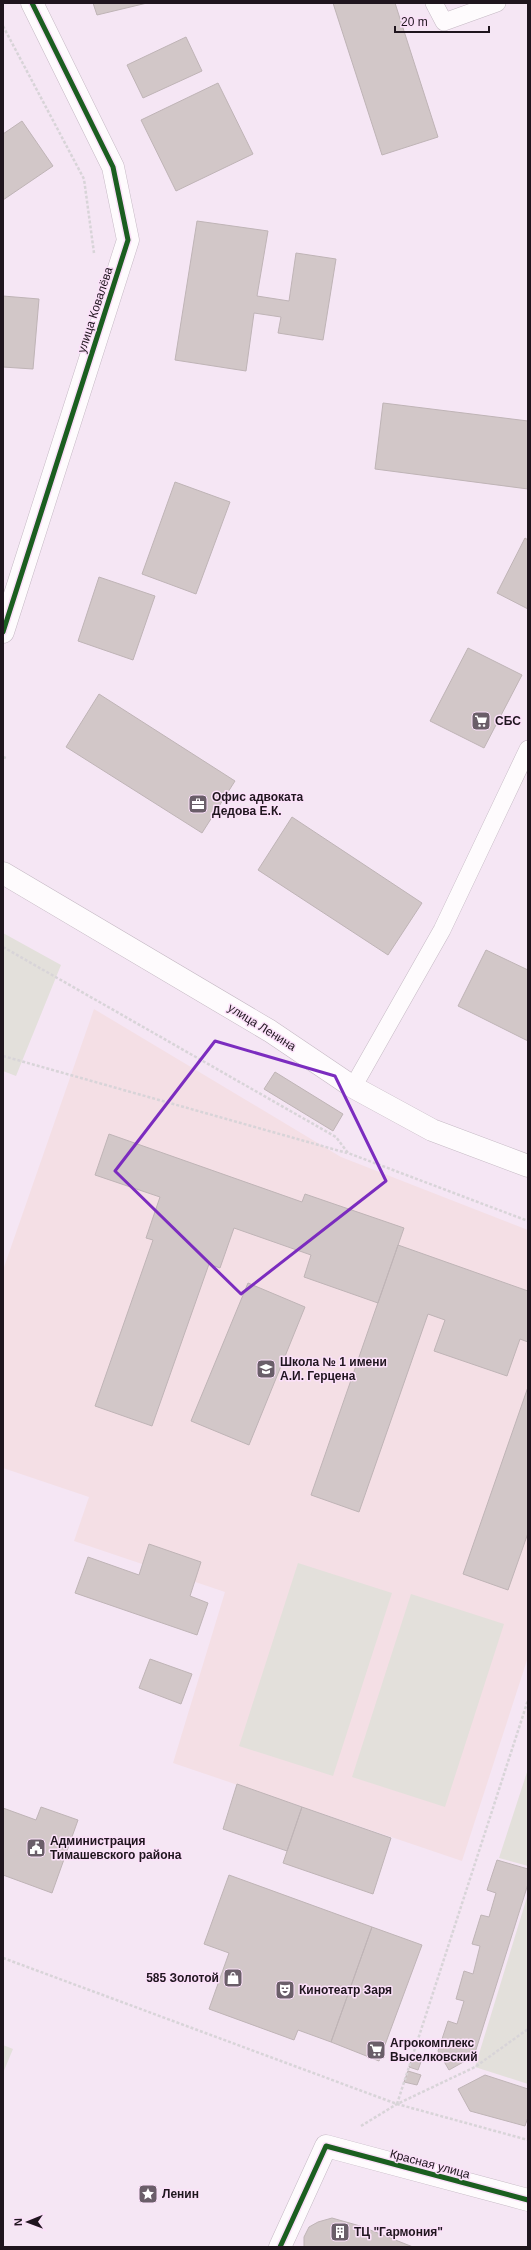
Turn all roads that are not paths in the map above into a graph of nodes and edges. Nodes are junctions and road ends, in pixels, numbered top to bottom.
1 (32, 3) edge
2 (434, 3) edge
3 (497, 3) edge
4 (3, 632) edge
5 (528, 750) edge
6 (3, 873) edge
7 (353, 1087) junction
8 (528, 1166) edge
9 (528, 2200) edge
10 (280, 2247) edge

1 - 4 street, улица Ковалёва
2 - 3 lane
5 - 7 lane
6 - 7 street, улица Ленина
7 - 8 street, улица Ленина
9 - 10 street, Красная улица

